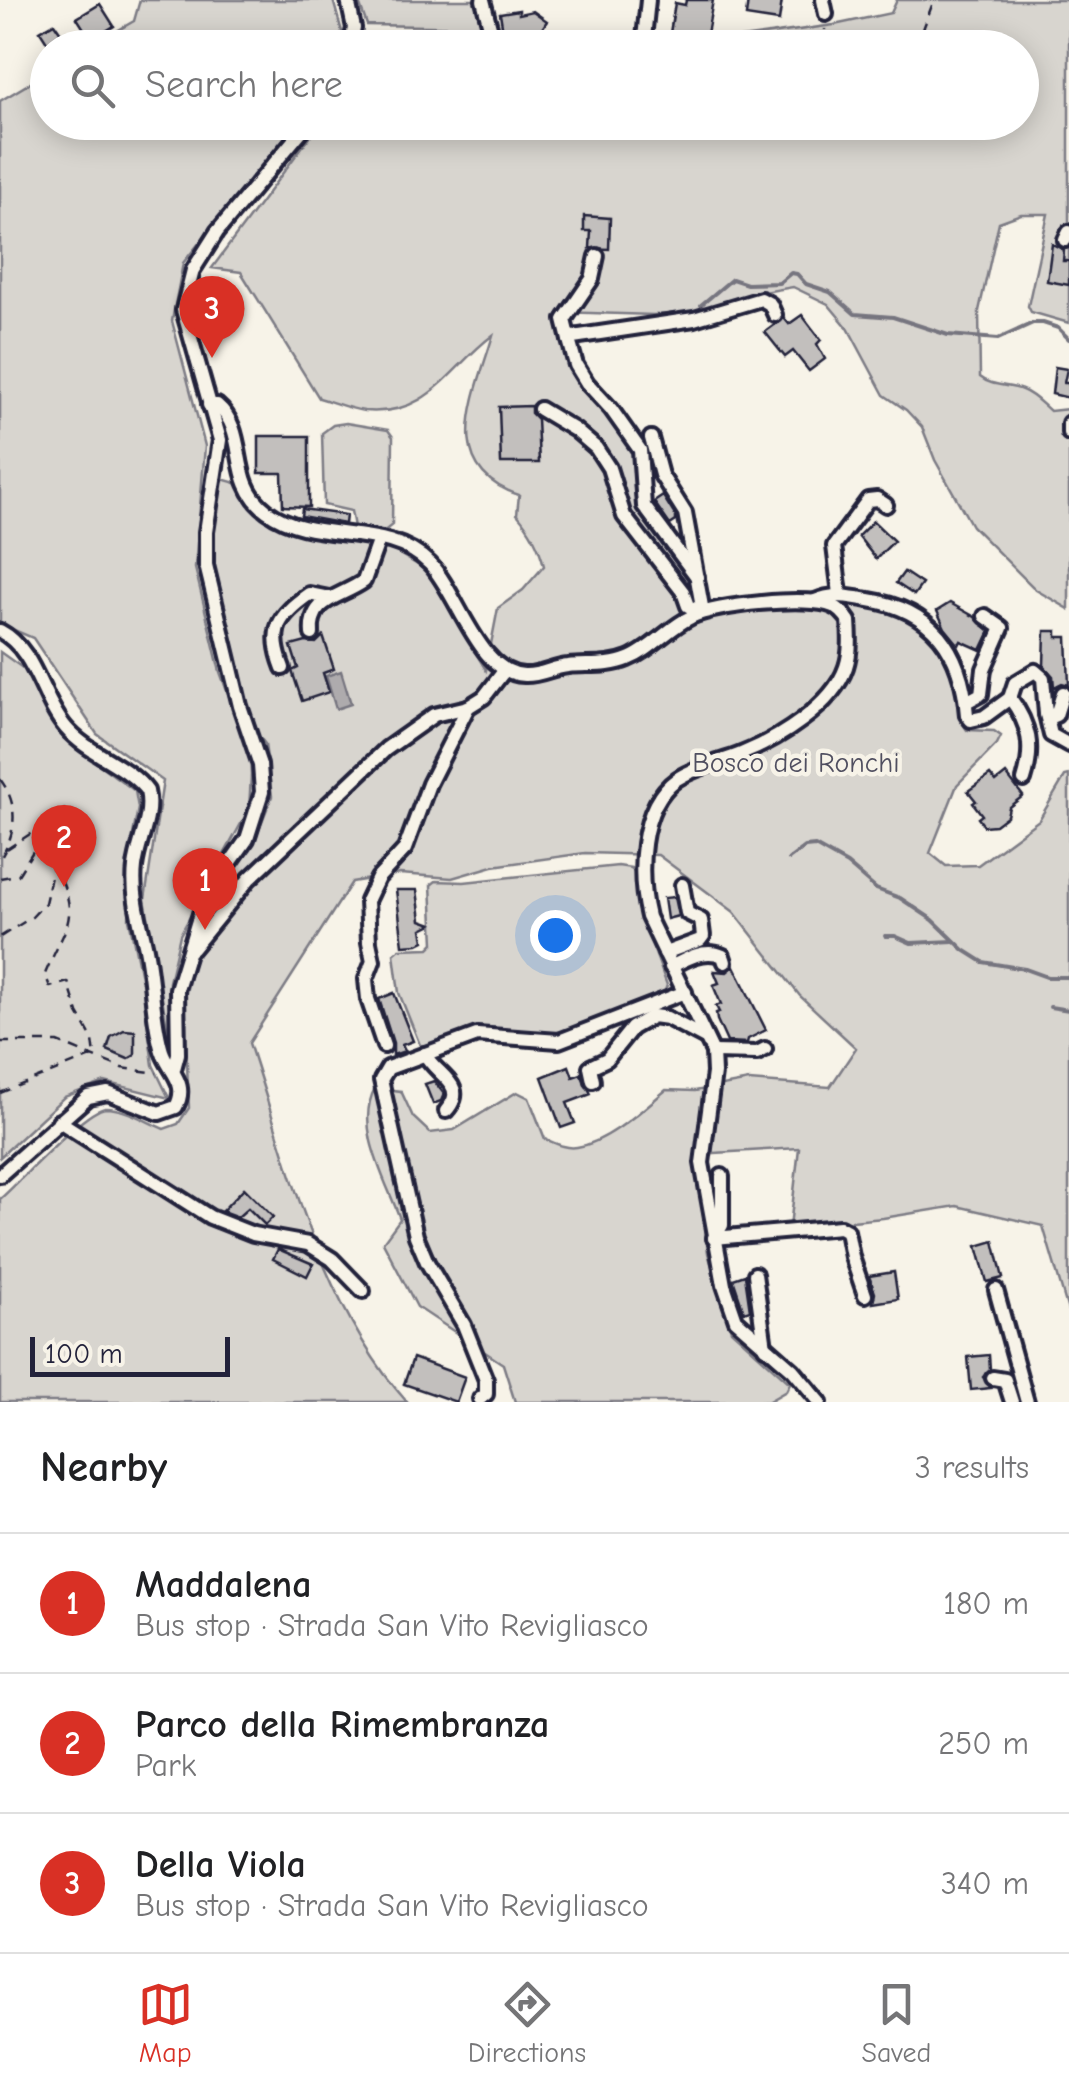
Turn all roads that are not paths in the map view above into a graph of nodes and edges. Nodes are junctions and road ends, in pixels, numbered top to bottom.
1 (348, 0) edge
2 (484, 0) edge
3 (648, 0) edge
4 (354, 30) edge
5 (489, 30) edge
6 (645, 30) edge
7 (294, 140) edge
8 (596, 256) dead end
9 (776, 315) dead end
10 (570, 340) junction
11 (210, 405) junction
12 (540, 409) dead end
13 (1069, 423) edge
14 (1069, 433) edge
15 (651, 438) dead end
16 (886, 505) dead end
17 (379, 538) junction
18 (697, 577) junction
19 (840, 594) junction
20 (329, 598) junction
21 (815, 601) junction
22 (703, 612) junction
23 (985, 616) dead end
24 (0, 631) edge
25 (312, 634) dead end
26 (282, 668) dead end
27 (504, 671) junction
28 (1064, 694) dead end
29 (1010, 698) junction
30 (966, 702) junction
31 (468, 707) junction
32 (1046, 714) junction
33 (1069, 745) edge
34 (1024, 780) dead end
35 (682, 885) dead end
36 (665, 953) junction
37 (188, 954) junction
38 (725, 962) dead end
39 (671, 967) junction
40 (685, 992) junction
41 (710, 1045) junction
42 (384, 1046) dead end
43 (765, 1050) dead end
44 (425, 1054) junction
45 (174, 1069) junction
46 (593, 1081) dead end
47 (446, 1112) dead end
48 (59, 1122) junction
49 (0, 1175) edge
50 (722, 1176) dead end
51 (714, 1238) junction
52 (754, 1274) dead end
53 (364, 1290) dead end
54 (996, 1290) dead end
55 (865, 1296) dead end
56 (765, 1347) junction
57 (992, 1378) dead end
58 (480, 1400) dead end
59 (820, 1402) edge
60 (1012, 1402) edge
61 (1027, 1402) edge

1 - 4 street
2 - 5 street
3 - 6 street
7 - 11 street
8 - 10 street
9 - 10 street
10 - 18 street
11 - 17 street
11 - 37 street
12 - 22 street
13 - 14 street
15 - 18 street
16 - 19 street
17 - 20 street
17 - 27 street
18 - 22 street
19 - 21 street
19 - 30 street
20 - 25 street
20 - 26 street
21 - 22 street
21 - 36 street
22 - 27 street
23 - 30 street
24 - 45 street
27 - 31 street
28 - 32 street
29 - 30 street
29 - 32 street
29 - 34 street
31 - 37 street
31 - 42 street
32 - 33 street
35 - 36 street
36 - 39 street
37 - 45 street
38 - 39 street
39 - 40 street
40 - 41 street
40 - 44 street
41 - 43 street
41 - 46 street
41 - 51 street
44 - 47 street
44 - 58 street
45 - 48 street
48 - 49 street
48 - 53 street
50 - 51 street
51 - 55 street
51 - 56 street
52 - 56 street
54 - 61 street
56 - 59 street
57 - 60 street

